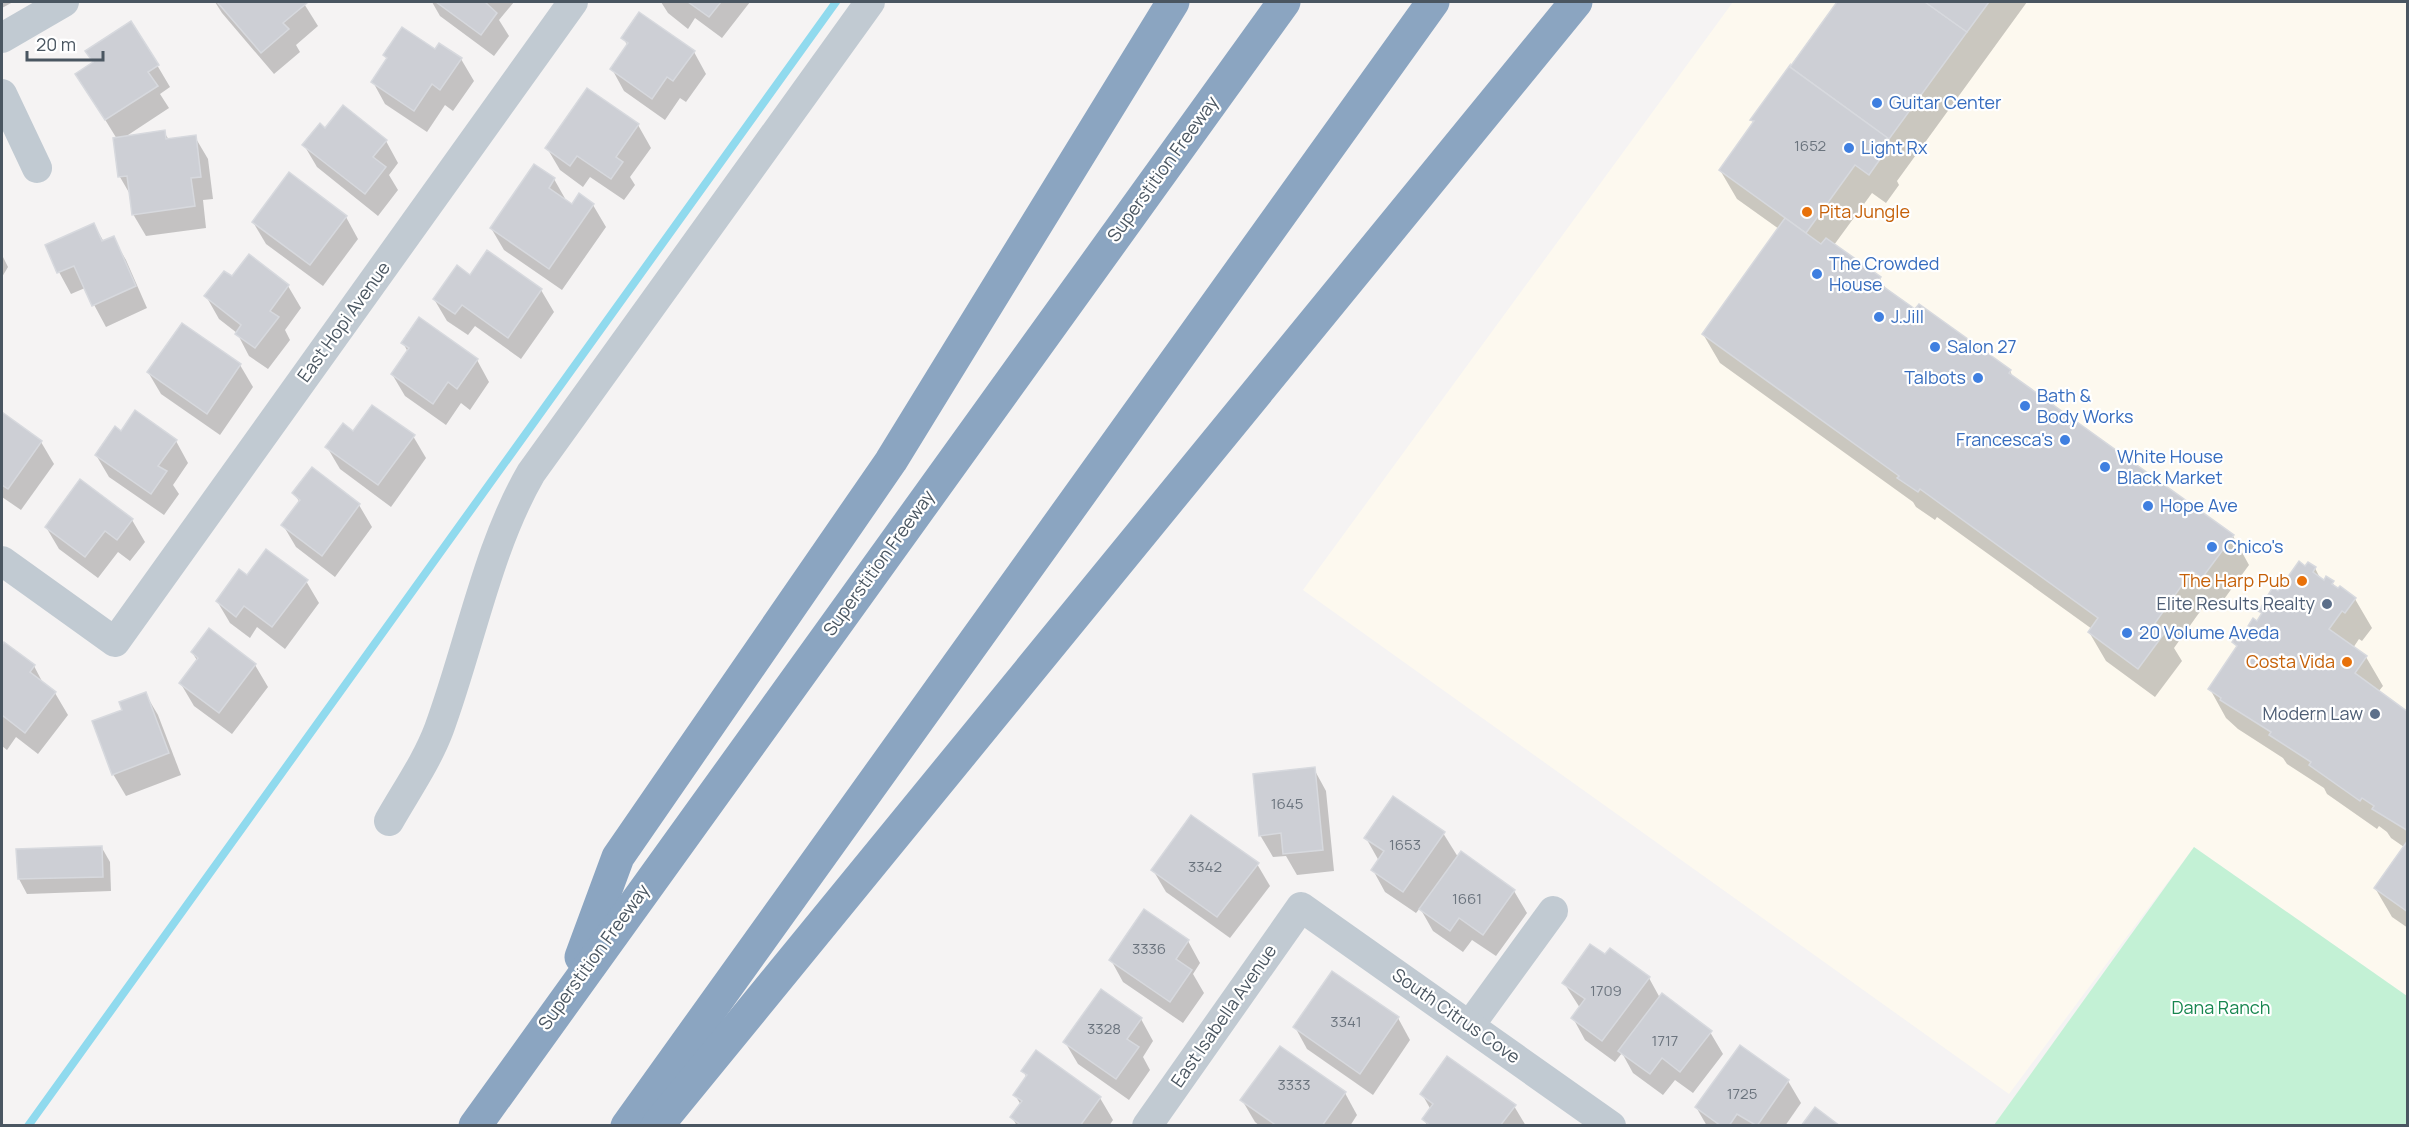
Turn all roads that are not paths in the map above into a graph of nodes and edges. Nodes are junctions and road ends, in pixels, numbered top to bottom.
1 (64, 2) edge
2 (573, 2) edge
3 (870, 2) edge
4 (1173, 2) edge
5 (1284, 2) edge
6 (1433, 2) edge
7 (1576, 2) edge
8 (2, 38) edge
9 (2, 94) edge
10 (37, 168) dead end
11 (2, 561) edge
12 (389, 821) dead end
13 (1301, 908) joint
14 (1553, 911) dead end
15 (566, 996) junction
16 (1470, 1025) junction
17 (1574, 1115) edge
18 (475, 1125) edge
19 (627, 1125) edge
20 (657, 1125) edge
21 (1147, 1125) edge
22 (1611, 1125) edge

1 - 8 street
2 - 11 street, East Hopi Avenue
3 - 12 street
4 - 15 highway
5 - 15 highway, Superstition Freeway
6 - 19 highway
7 - 20 highway
9 - 10 street
13 - 16 street, South Citrus Cove
13 - 21 street, East Isabella Avenue
14 - 16 street
15 - 18 highway, Superstition Freeway
16 - 17 street, South Citrus Cove
17 - 22 street, South Citrus Cove

